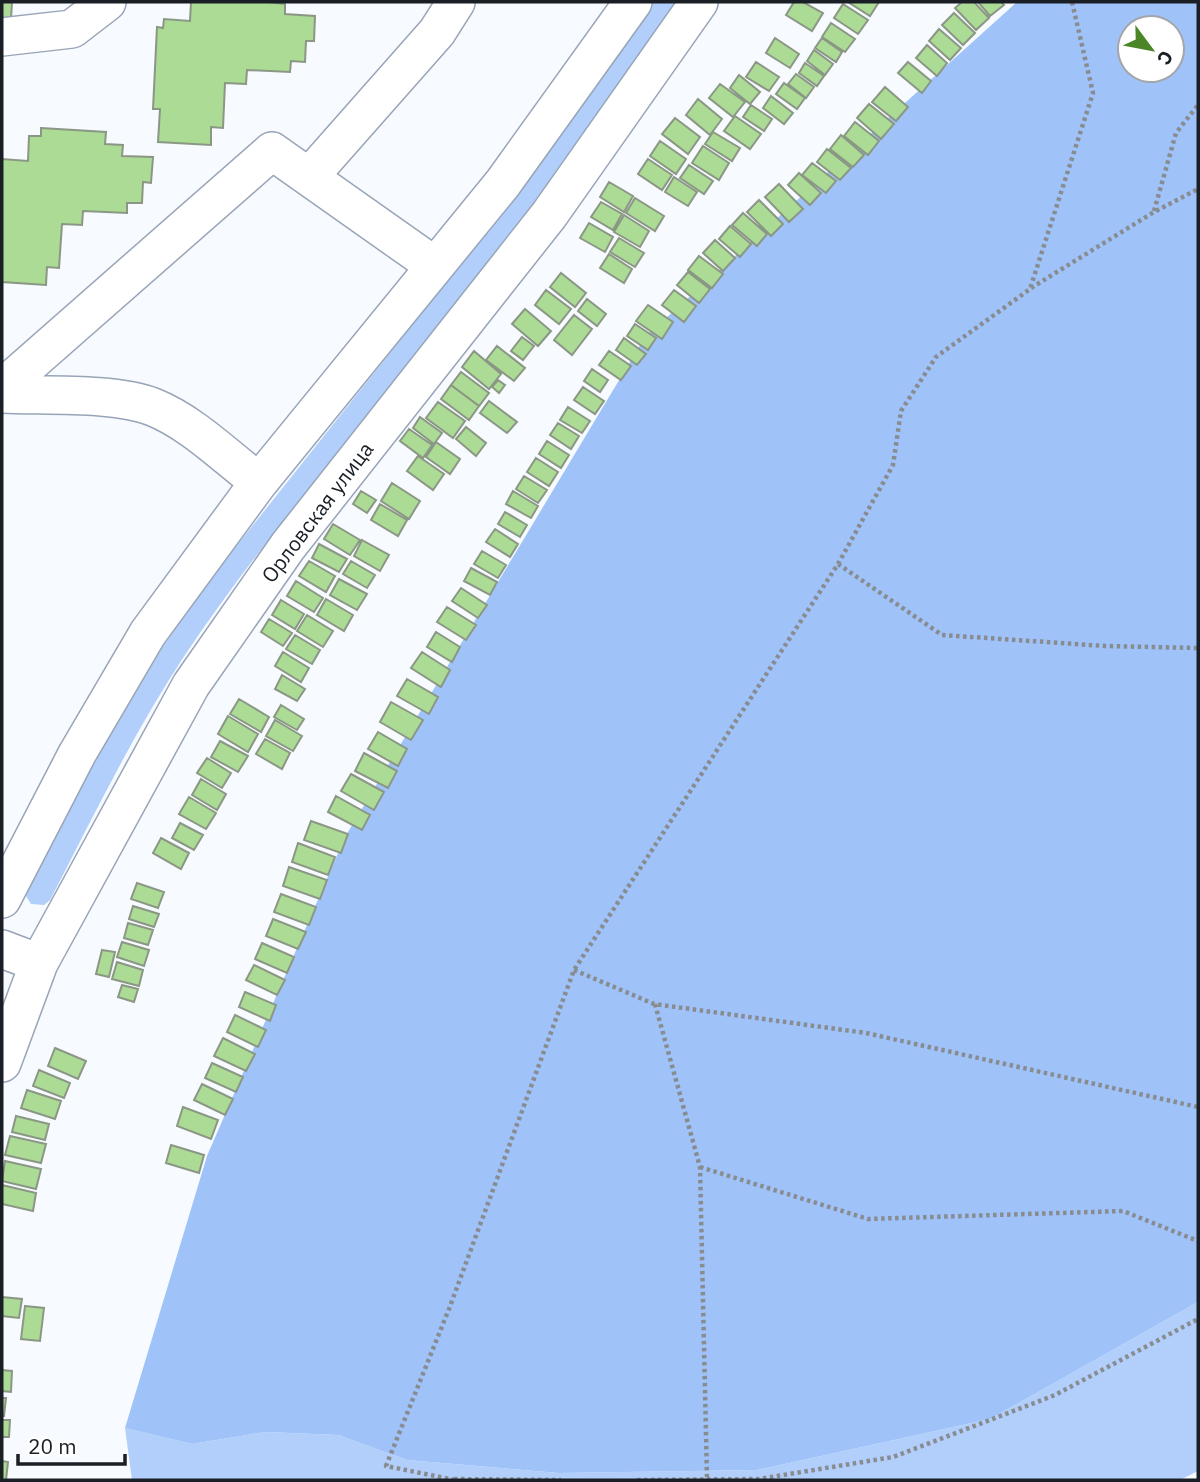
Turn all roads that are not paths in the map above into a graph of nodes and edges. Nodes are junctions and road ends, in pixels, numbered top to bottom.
1 (107, 2) edge
2 (456, 2) edge
3 (633, 2) edge
4 (699, 2) edge
5 (2, 37) edge
6 (309, 177) junction
7 (435, 266) junction
8 (2, 391) edge
9 (259, 482) junction
10 (2, 899) edge
11 (2, 949) edge
12 (39, 963) junction
13 (2, 1063) edge

1 - 5 street
2 - 6 street
3 - 7 street
4 - 12 street, Орловская улица
6 - 7 street
6 - 8 street
7 - 9 street
8 - 9 street
9 - 10 street
11 - 12 street
12 - 13 street, Орловская улица

